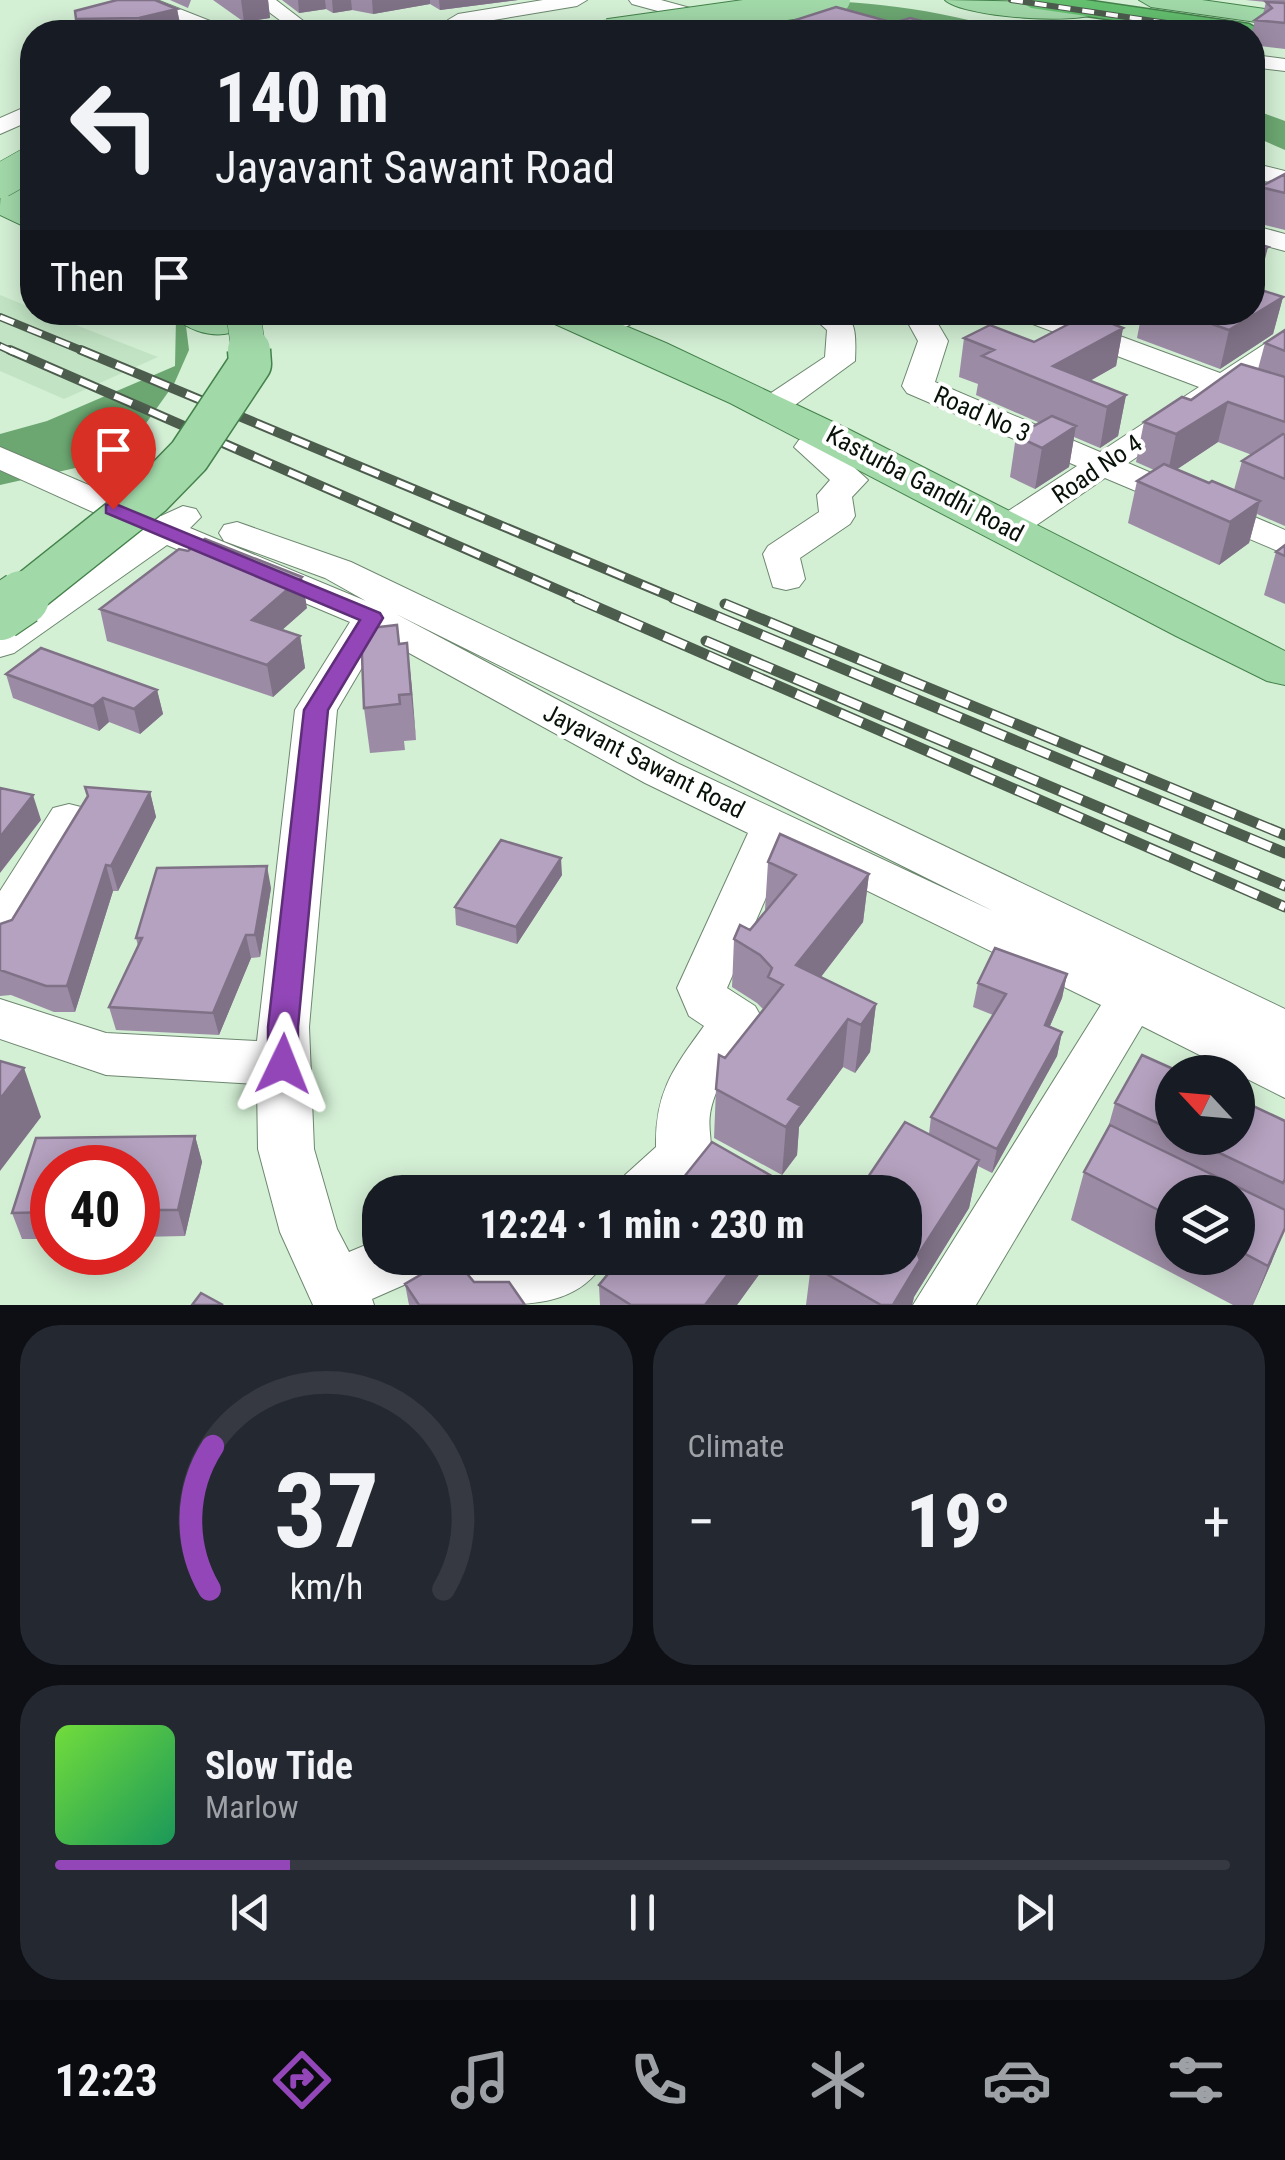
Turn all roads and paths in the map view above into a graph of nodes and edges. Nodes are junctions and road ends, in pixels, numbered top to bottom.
1 (139, 0) edge
2 (263, 0) edge
3 (578, 0) edge
4 (640, 0) edge
5 (721, 0) edge
6 (836, 0) edge
7 (866, 0) edge
8 (957, 0) edge
9 (1031, 0) edge
10 (1151, 0) edge
11 (1088, 5) edge
12 (684, 8) edge
13 (195, 20) edge
14 (292, 20) edge
15 (458, 20) dead end
16 (694, 20) edge
17 (718, 20) edge
18 (728, 20) edge
19 (1181, 20) edge
20 (1285, 23) edge
21 (17, 168) edge
22 (20, 198) edge
23 (20, 213) edge
24 (224, 325) edge
25 (230, 325) edge
26 (618, 325) edge
27 (839, 325) edge
28 (924, 325) edge
29 (1061, 325) edge
30 (1280, 327) edge
31 (1221, 384) junction
32 (782, 401) junction
33 (1285, 408) edge
34 (0, 434) edge
35 (833, 435) junction
36 (0, 456) edge
37 (1103, 466) junction
38 (52, 471) junction
39 (1019, 521) junction
40 (150, 526) junction
41 (1285, 544) edge
42 (0, 573) edge
43 (786, 579) dead end
44 (382, 607) junction
45 (0, 612) edge
46 (1253, 635) edge
47 (0, 645) edge
48 (1285, 670) edge
49 (69, 820) edge
50 (774, 827) junction
51 (0, 931) edge
52 (1133, 998) junction
53 (0, 1020) edge
54 (1285, 1032) edge
55 (283, 1064) junction
56 (1285, 1076) edge
57 (663, 1175) edge
58 (374, 1275) edge
59 (492, 1275) edge
60 (554, 1275) edge
61 (339, 1296) edge
62 (943, 1305) edge

1 - 13 street
2 - 14 street
3 - 15 street
4 - 12 street
5 - 12 street
6 - 16 main road, bridge
7 - 18 main road, bridge
8 - 11 main road
9 - 11 highway
10 - 20 main road
11 - 19 highway
12 - 17 street, bridge
21 - 22 main road
21 - 23 main road
24 - 42 main road
25 - 40 main road, bridge
26 - 32 main road, Kasturba Gandhi Road
27 - 32 street
28 - 37 street, Road No 3
29 - 31 street
30 - 31 street, Road No 4
31 - 33 street
31 - 37 street, Road No 4
32 - 35 main road, Kasturba Gandhi Road
32 - 39 main road, Kasturba Gandhi Road
34 - 38 street, Jayavant Sawant Road
35 - 39 main road, Kasturba Gandhi Road
35 - 43 street
36 - 38 street, Jayavant Sawant Road
37 - 39 street, Road No 4
37 - 41 street, Road No 3
38 - 40 street, Jayavant Sawant Road
39 - 46 main road, Kasturba Gandhi Road
40 - 44 street, Jayavant Sawant Road
40 - 45 main road, bridge
40 - 47 street
44 - 50 street, Jayavant Sawant Road
44 - 54 street, Jayavant Sawant Road
44 - 55 street
46 - 48 main road, Kasturba Gandhi Road
49 - 51 street
50 - 52 street, Jayavant Sawant Road
50 - 57 street
52 - 56 street, Jayavant Sawant Road
52 - 62 street
53 - 55 street
55 - 61 street
58 - 61 street
59 - 60 street

